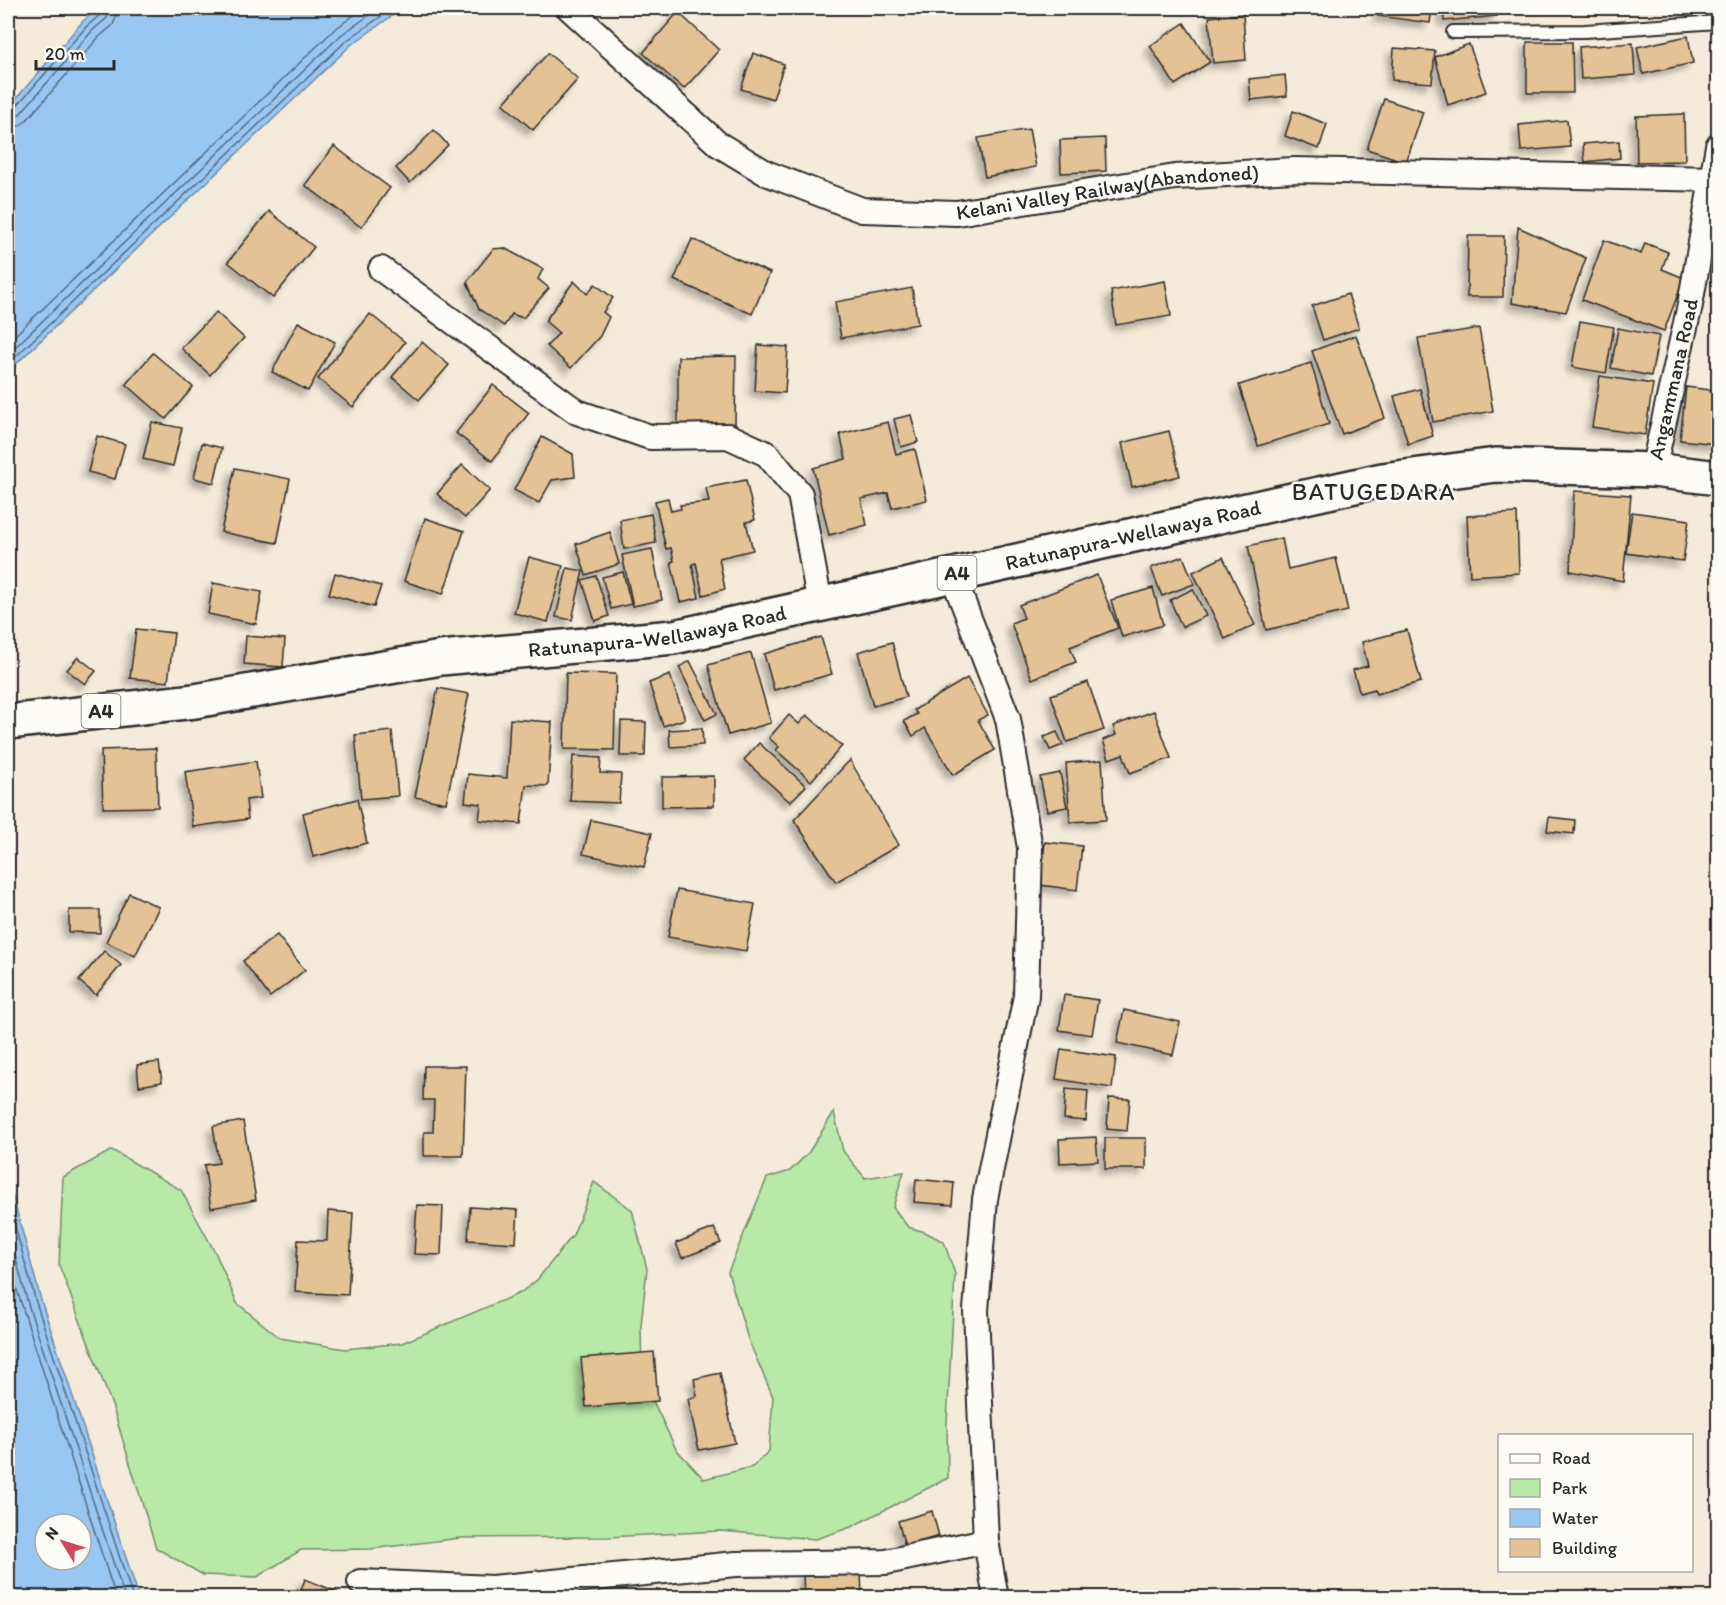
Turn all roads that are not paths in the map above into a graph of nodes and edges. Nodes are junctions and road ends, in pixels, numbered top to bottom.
1 (569, 8) edge
2 (1719, 22) edge
3 (1453, 32) dead end
4 (1719, 146) edge
5 (1714, 179) junction
6 (381, 269) dead end
7 (1653, 470) junction
8 (1719, 478) edge
9 (952, 574) junction
10 (820, 605) junction
11 (8, 722) edge
12 (986, 1541) junction
13 (360, 1582) dead end
14 (996, 1598) edge

1 - 5 street, Kelani Valley Railway(Abandoned)
2 - 3 lane
4 - 5 street, Angammana Road
5 - 7 street, Angammana Road
6 - 10 street
7 - 8 highway, Ratunapura-Wellawaya Road / A4
7 - 9 highway, Ratunapura-Wellawaya Road / A4
9 - 10 highway, Ratunapura-Wellawaya Road / A4
9 - 12 street
10 - 11 highway, Ratunapura-Wellawaya Road / A4
12 - 13 street
12 - 14 street

